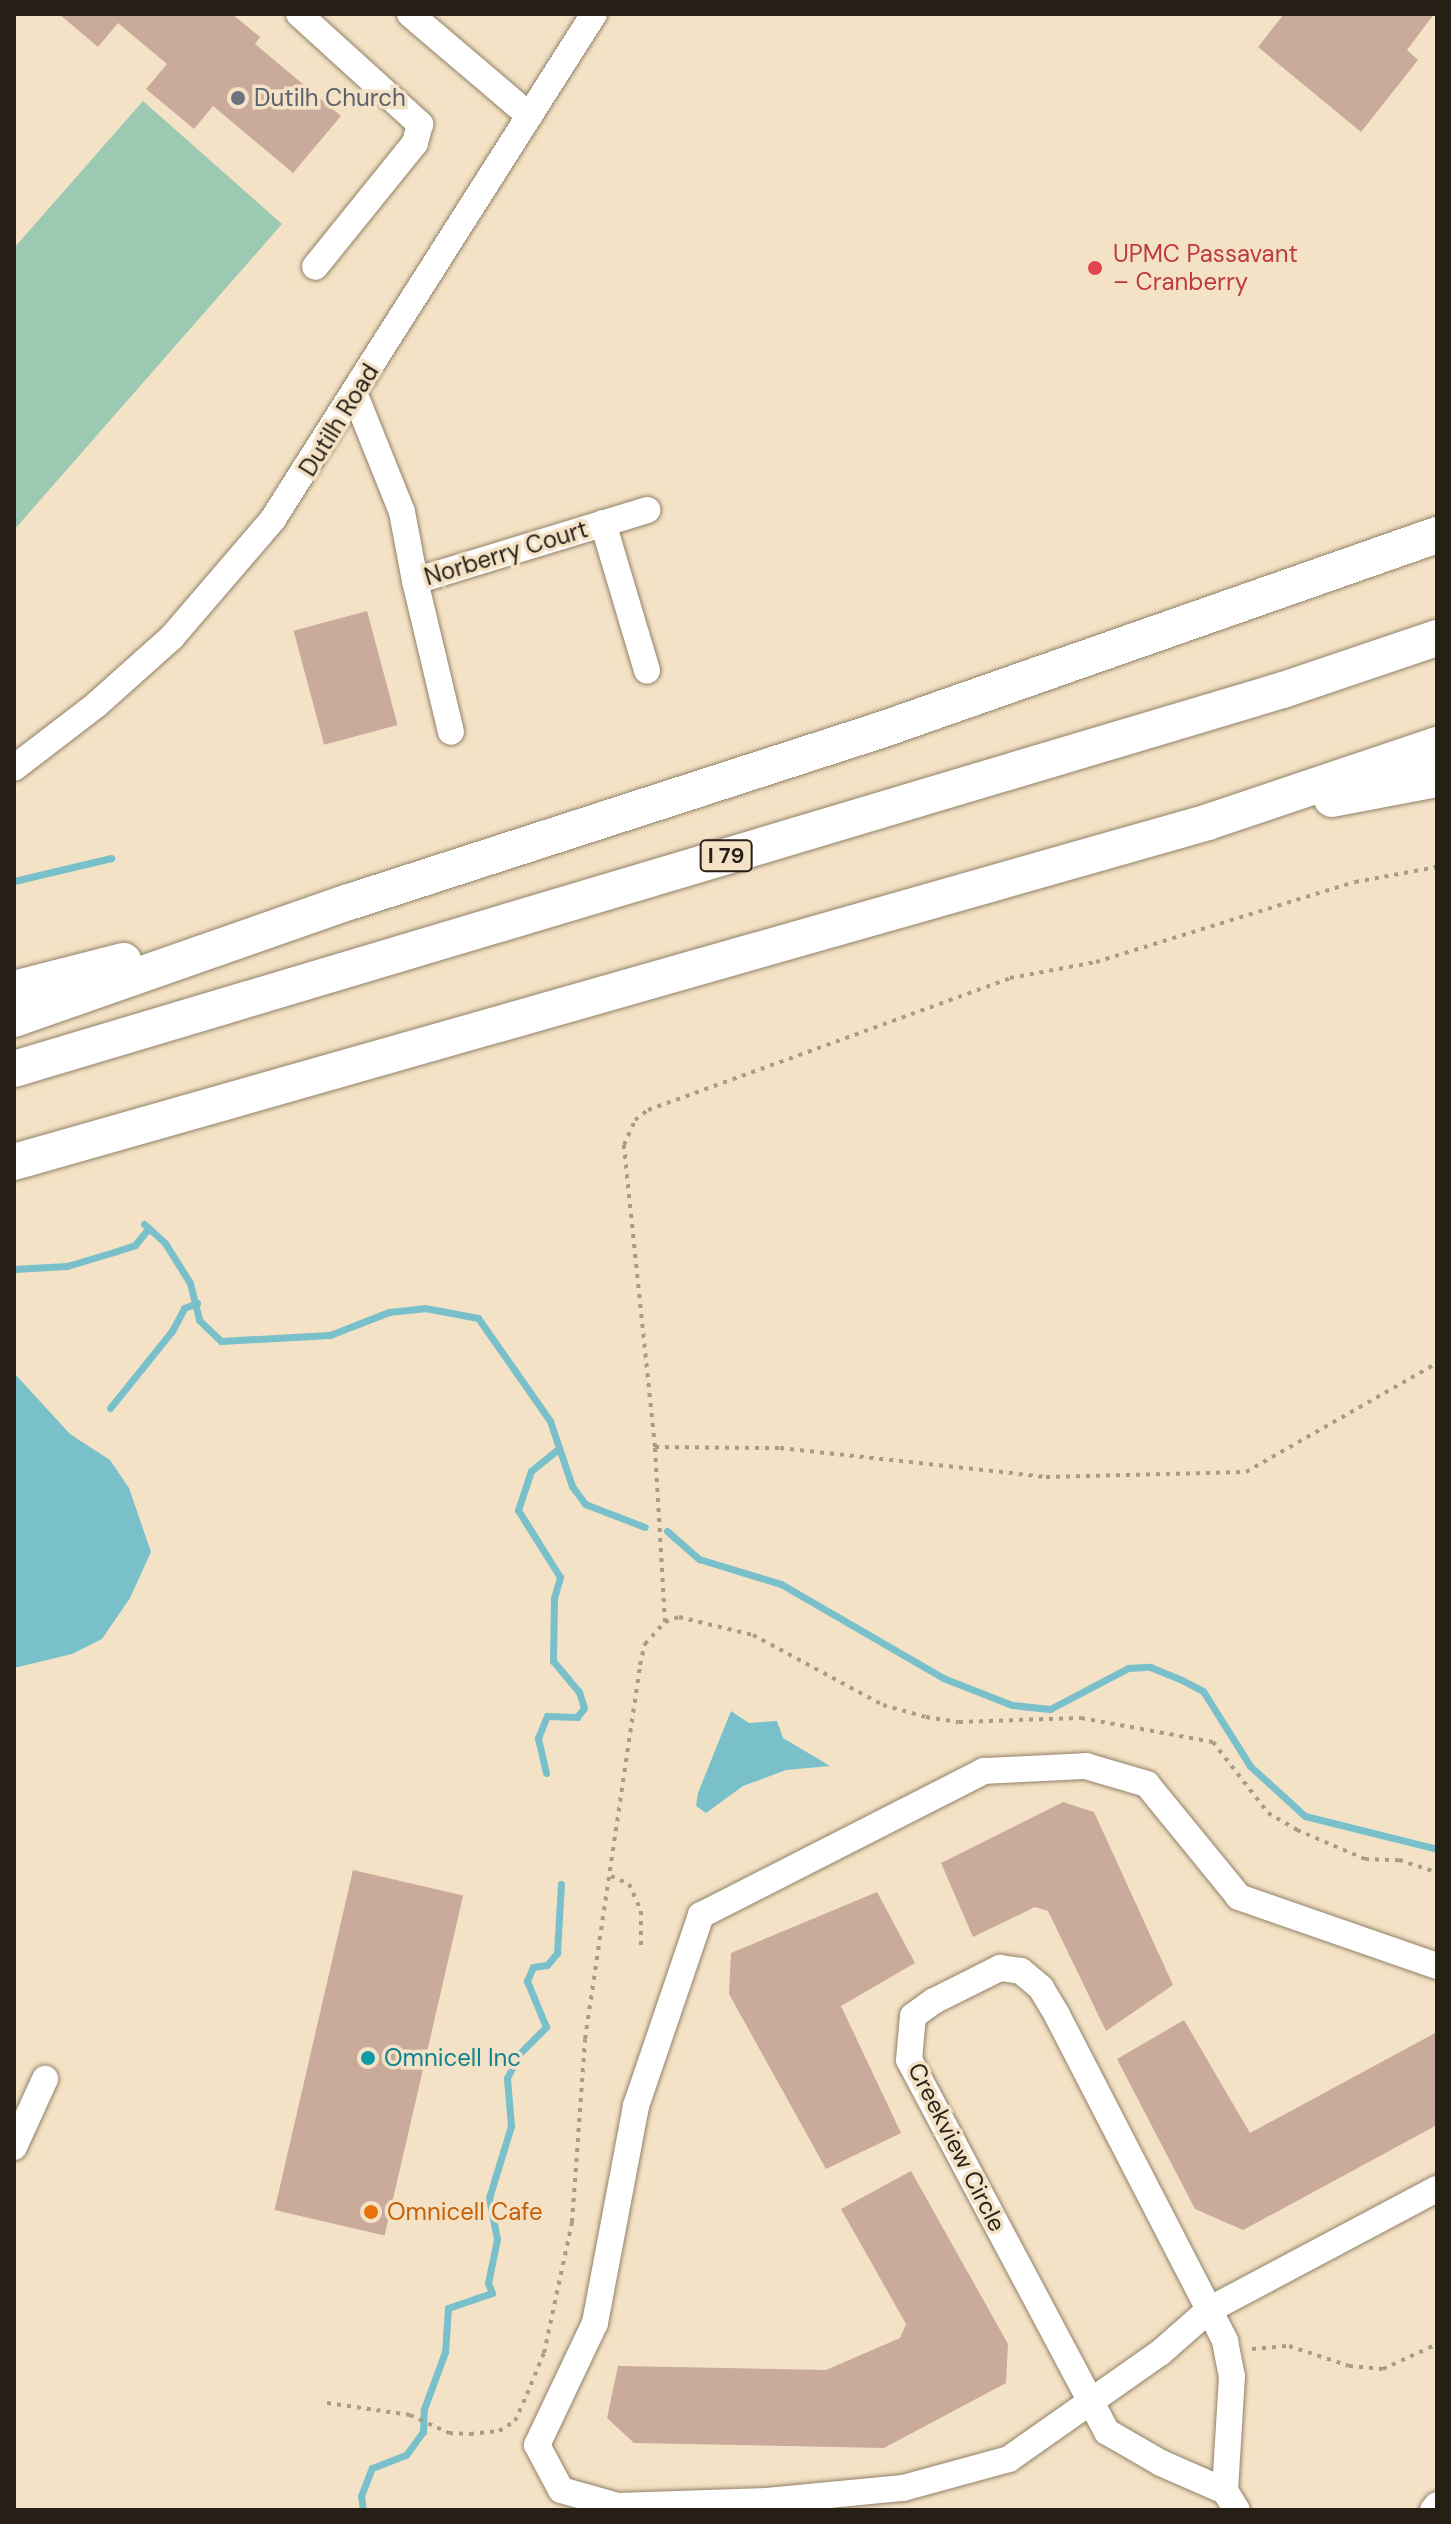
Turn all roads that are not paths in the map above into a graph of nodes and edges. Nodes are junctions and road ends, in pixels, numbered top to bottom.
1 (410, 14) edge
2 (594, 14) edge
3 (314, 18) edge
4 (530, 116) junction
5 (315, 267) dead end
6 (355, 395) junction
7 (647, 510) dead end
8 (1437, 518) edge
9 (603, 523) junction
10 (1437, 535) edge
11 (1331, 570) junction
12 (415, 581) junction
13 (1437, 638) edge
14 (647, 671) dead end
15 (451, 732) dead end
16 (1437, 745) edge
17 (14, 768) edge
18 (1437, 779) edge
19 (1208, 822) junction
20 (349, 902) junction
21 (14, 989) edge
22 (14, 1019) edge
23 (14, 1069) edge
24 (14, 1162) edge
25 (1437, 1966) edge
26 (45, 2079) dead end
27 (14, 2147) edge
28 (1437, 2189) edge
29 (1209, 2310) junction
30 (1092, 2404) junction
31 (1231, 2500) edge
32 (1437, 2505) edge
33 (1433, 2510) edge

1 - 4 street
2 - 4 street, Dutilh Road
3 - 5 street
4 - 6 street, Dutilh Road
6 - 12 street, Norberry Court
6 - 17 street, Dutilh Road
7 - 9 street, Norberry Court
8 - 11 highway
9 - 12 street, Norberry Court
9 - 14 street
10 - 11 highway
11 - 20 highway
12 - 15 street
13 - 23 highway, I 79
16 - 19 highway
18 - 19 highway
19 - 24 highway
20 - 21 highway
20 - 22 highway
25 - 30 street
26 - 27 street
28 - 29 street
29 - 30 street
29 - 30 street, Creekview Circle
29 - 31 street, Creekview Circle
30 - 31 street, Creekview Circle
32 - 33 street

